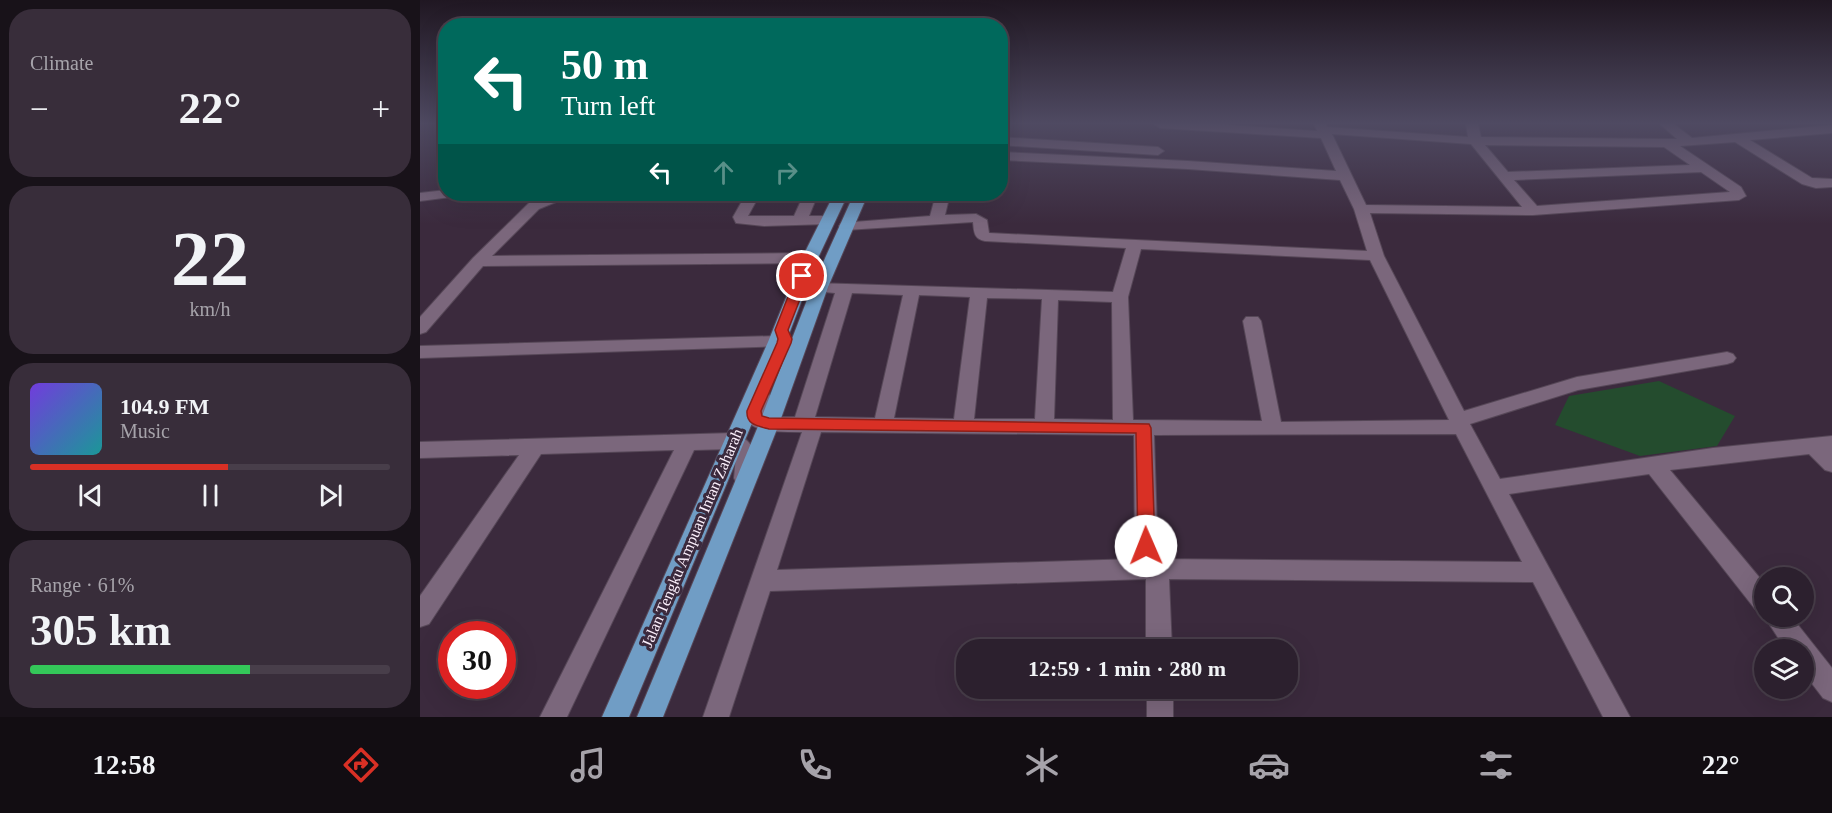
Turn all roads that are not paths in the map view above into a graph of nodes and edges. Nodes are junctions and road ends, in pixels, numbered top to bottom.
1 (1030, 157) edge
2 (1336, 157) edge
3 (1488, 157) edge
4 (1690, 157) edge
5 (1771, 157) edge
6 (1705, 168) junction
7 (1345, 176) junction
8 (1502, 176) junction
9 (1832, 183) edge
10 (438, 195) edge
11 (420, 197) edge
12 (545, 201) edge
13 (749, 201) edge
14 (808, 201) edge
15 (838, 201) edge
16 (858, 201) edge
17 (941, 201) edge
18 (1361, 209) junction
19 (1533, 211) junction
20 (937, 219) junction
21 (800, 220) junction
22 (828, 220) junction
23 (846, 226) junction
24 (1135, 244) junction
25 (1376, 256) junction
26 (810, 258) junction
27 (479, 261) junction
28 (820, 286) junction
29 (845, 288) junction
30 (912, 290) junction
31 (979, 292) junction
32 (1050, 295) junction
33 (1120, 297) junction
34 (1252, 321) dead end
35 (420, 328) edge
36 (779, 336) junction
37 (420, 352) edge
38 (1727, 358) dead end
39 (1461, 423) junction
40 (769, 424) junction
41 (808, 424) junction
42 (884, 425) junction
43 (963, 426) junction
44 (1044, 428) junction
45 (1133, 428) junction
46 (1273, 429) junction
47 (734, 441) junction
48 (688, 442) junction
49 (1823, 445) edge
50 (536, 446) junction
51 (420, 450) edge
52 (1832, 464) edge
53 (1654, 465) junction
54 (743, 486) junction
55 (1495, 488) junction
56 (1152, 569) junction
57 (1539, 572) junction
58 (761, 580) junction
59 (1754, 589) edge
60 (427, 596) edge
61 (420, 616) edge
62 (1785, 627) edge
63 (1158, 639) edge
64 (1794, 639) edge
65 (1814, 665) edge
66 (1832, 689) edge
67 (1160, 699) edge
68 (553, 717) edge
69 (615, 717) edge
70 (650, 717) edge
71 (716, 717) edge
72 (1160, 717) edge
73 (1617, 717) edge

1 - 7 street
2 - 7 street
3 - 8 street
4 - 6 street
5 - 9 street
6 - 8 street
6 - 19 street
7 - 18 street
8 - 19 street
10 - 11 street
12 - 27 street
13 - 21 street
14 - 21 street
15 - 22 main road, Jalan Tengku Ampuan Intan Zaharah
16 - 23 main road, Jalan Tengku Ampuan Intan Zaharah
17 - 20 street
18 - 19 street
18 - 25 street
20 - 23 street
20 - 24 street
21 - 22 street
22 - 26 main road, Jalan Tengku Ampuan Intan Zaharah
23 - 28 main road, Jalan Tengku Ampuan Intan Zaharah
24 - 25 street
24 - 33 street
25 - 39 street
26 - 27 street
26 - 36 main road, Jalan Tengku Ampuan Intan Zaharah
27 - 35 street
28 - 29 street
28 - 40 main road, Jalan Tengku Ampuan Intan Zaharah
29 - 30 street
29 - 41 street
30 - 31 street
30 - 42 street
31 - 32 street
31 - 43 street
32 - 33 street
32 - 44 street
33 - 45 street
34 - 46 street
36 - 37 street
36 - 40 street
36 - 47 main road, Jalan Tengku Ampuan Intan Zaharah
38 - 39 street
39 - 46 street
39 - 55 street
40 - 41 street
40 - 54 main road, Jalan Tengku Ampuan Intan Zaharah
41 - 42 street
41 - 58 street
42 - 43 street
43 - 44 street
44 - 45 street
45 - 46 street
45 - 56 street
47 - 48 street
47 - 54 street
47 - 69 main road, Jalan Tengku Ampuan Intan Zaharah
48 - 50 street
48 - 68 street
49 - 52 street
49 - 53 street
50 - 51 street
50 - 60 street
53 - 55 street
53 - 59 street
54 - 70 main road, Jalan Tengku Ampuan Intan Zaharah
55 - 57 street
56 - 57 street
56 - 58 street
56 - 63 street
57 - 73 street
58 - 71 street
60 - 61 street
62 - 64 street
65 - 66 street
67 - 72 street

